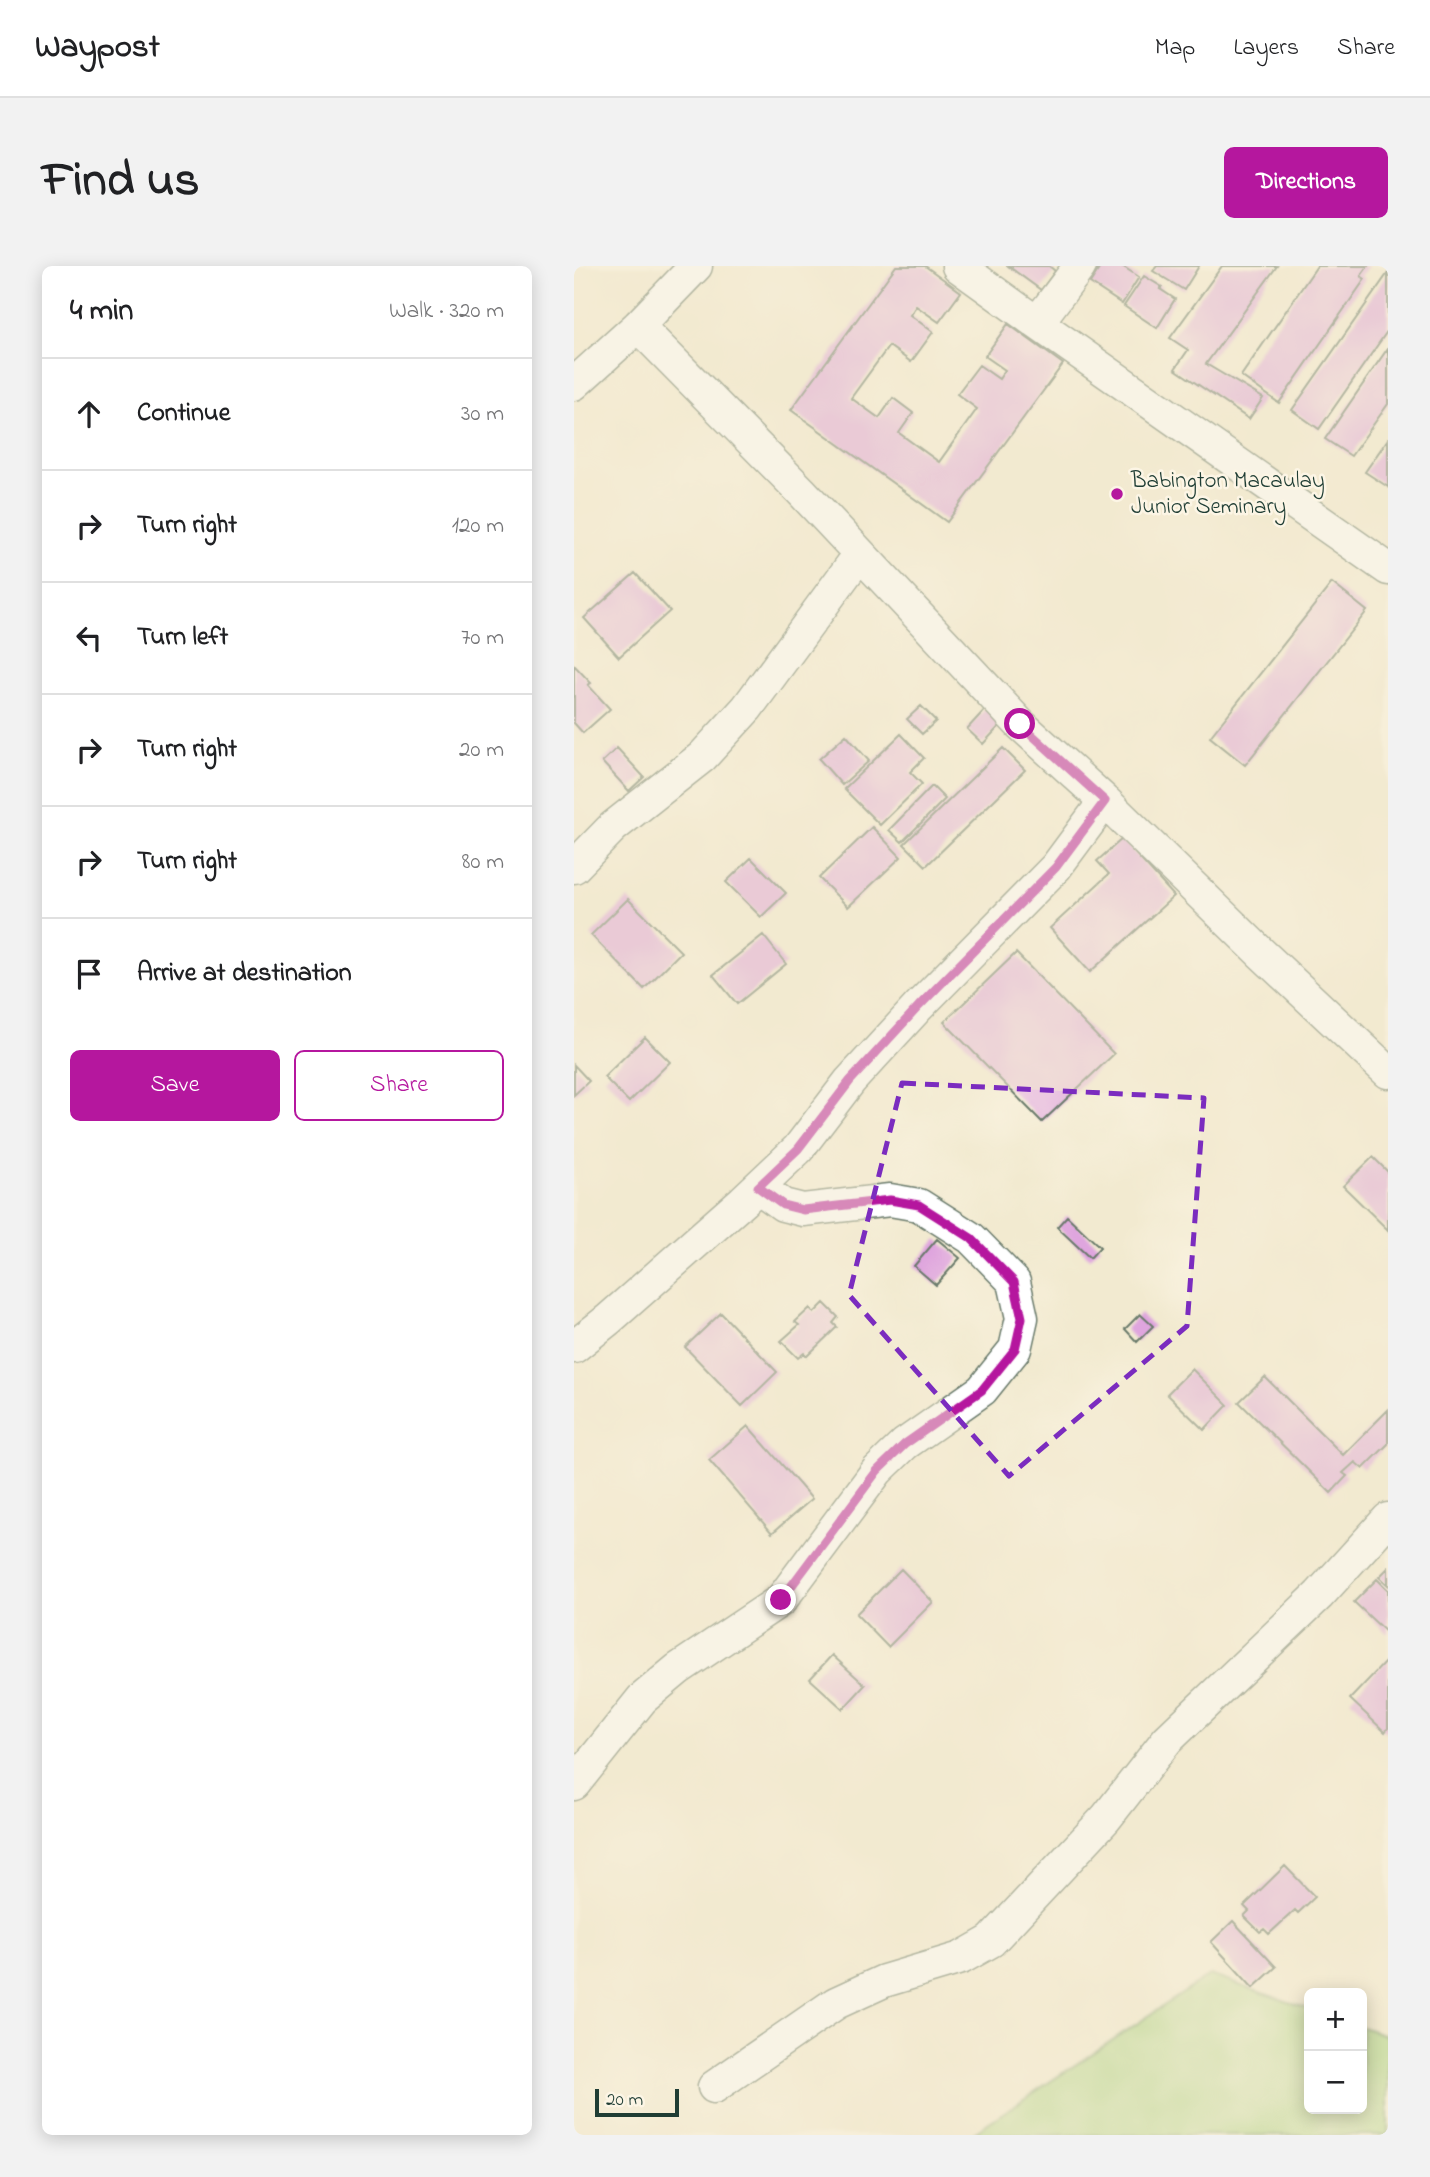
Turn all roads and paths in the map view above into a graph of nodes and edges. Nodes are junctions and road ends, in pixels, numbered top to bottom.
1 (696, 266) edge
2 (958, 266) edge
3 (1080, 266) edge
4 (1037, 323) junction
5 (638, 326) junction
6 (574, 384) edge
7 (860, 554) junction
8 (1388, 569) edge
9 (1105, 801) junction
10 (574, 867) edge
11 (1388, 1072) edge
12 (758, 1187) junction
13 (574, 1347) edge
14 (1388, 1519) edge
15 (574, 1784) edge
16 (714, 2087) dead end

1 - 5 street
2 - 4 street
3 - 4 street
4 - 8 street
5 - 6 street
5 - 7 street
7 - 9 street
7 - 10 street
9 - 11 street
9 - 12 street
12 - 13 street
12 - 15 street
14 - 16 street

